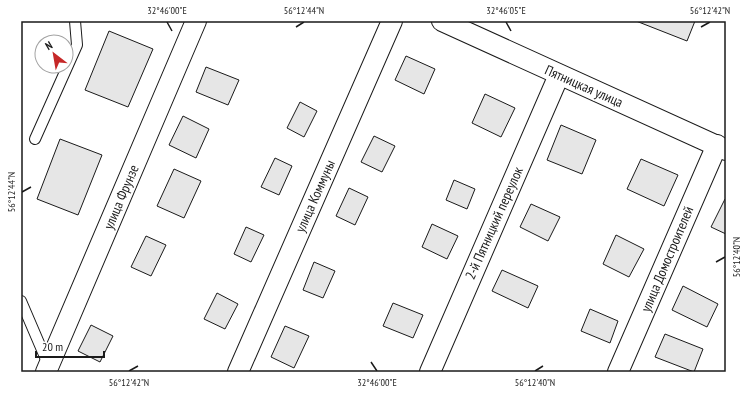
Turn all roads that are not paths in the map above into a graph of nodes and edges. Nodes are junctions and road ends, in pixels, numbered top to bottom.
1 (75, 21) edge
2 (196, 21) edge
3 (392, 21) edge
4 (442, 21) edge
5 (559, 75) junction
6 (35, 139) dead end
7 (721, 148) edge
8 (21, 301) edge
9 (48, 369) edge
10 (238, 372) edge
11 (430, 372) edge
12 (618, 372) edge

1 - 6 lane
2 - 9 street, улица Фрунзе
3 - 10 street, улица Коммуны
4 - 5 street, Пятницкая улица
5 - 7 street, Пятницкая улица
5 - 11 street, 2-й Пятницкий переулок
7 - 12 street, улица Домостроителей
8 - 9 lane

